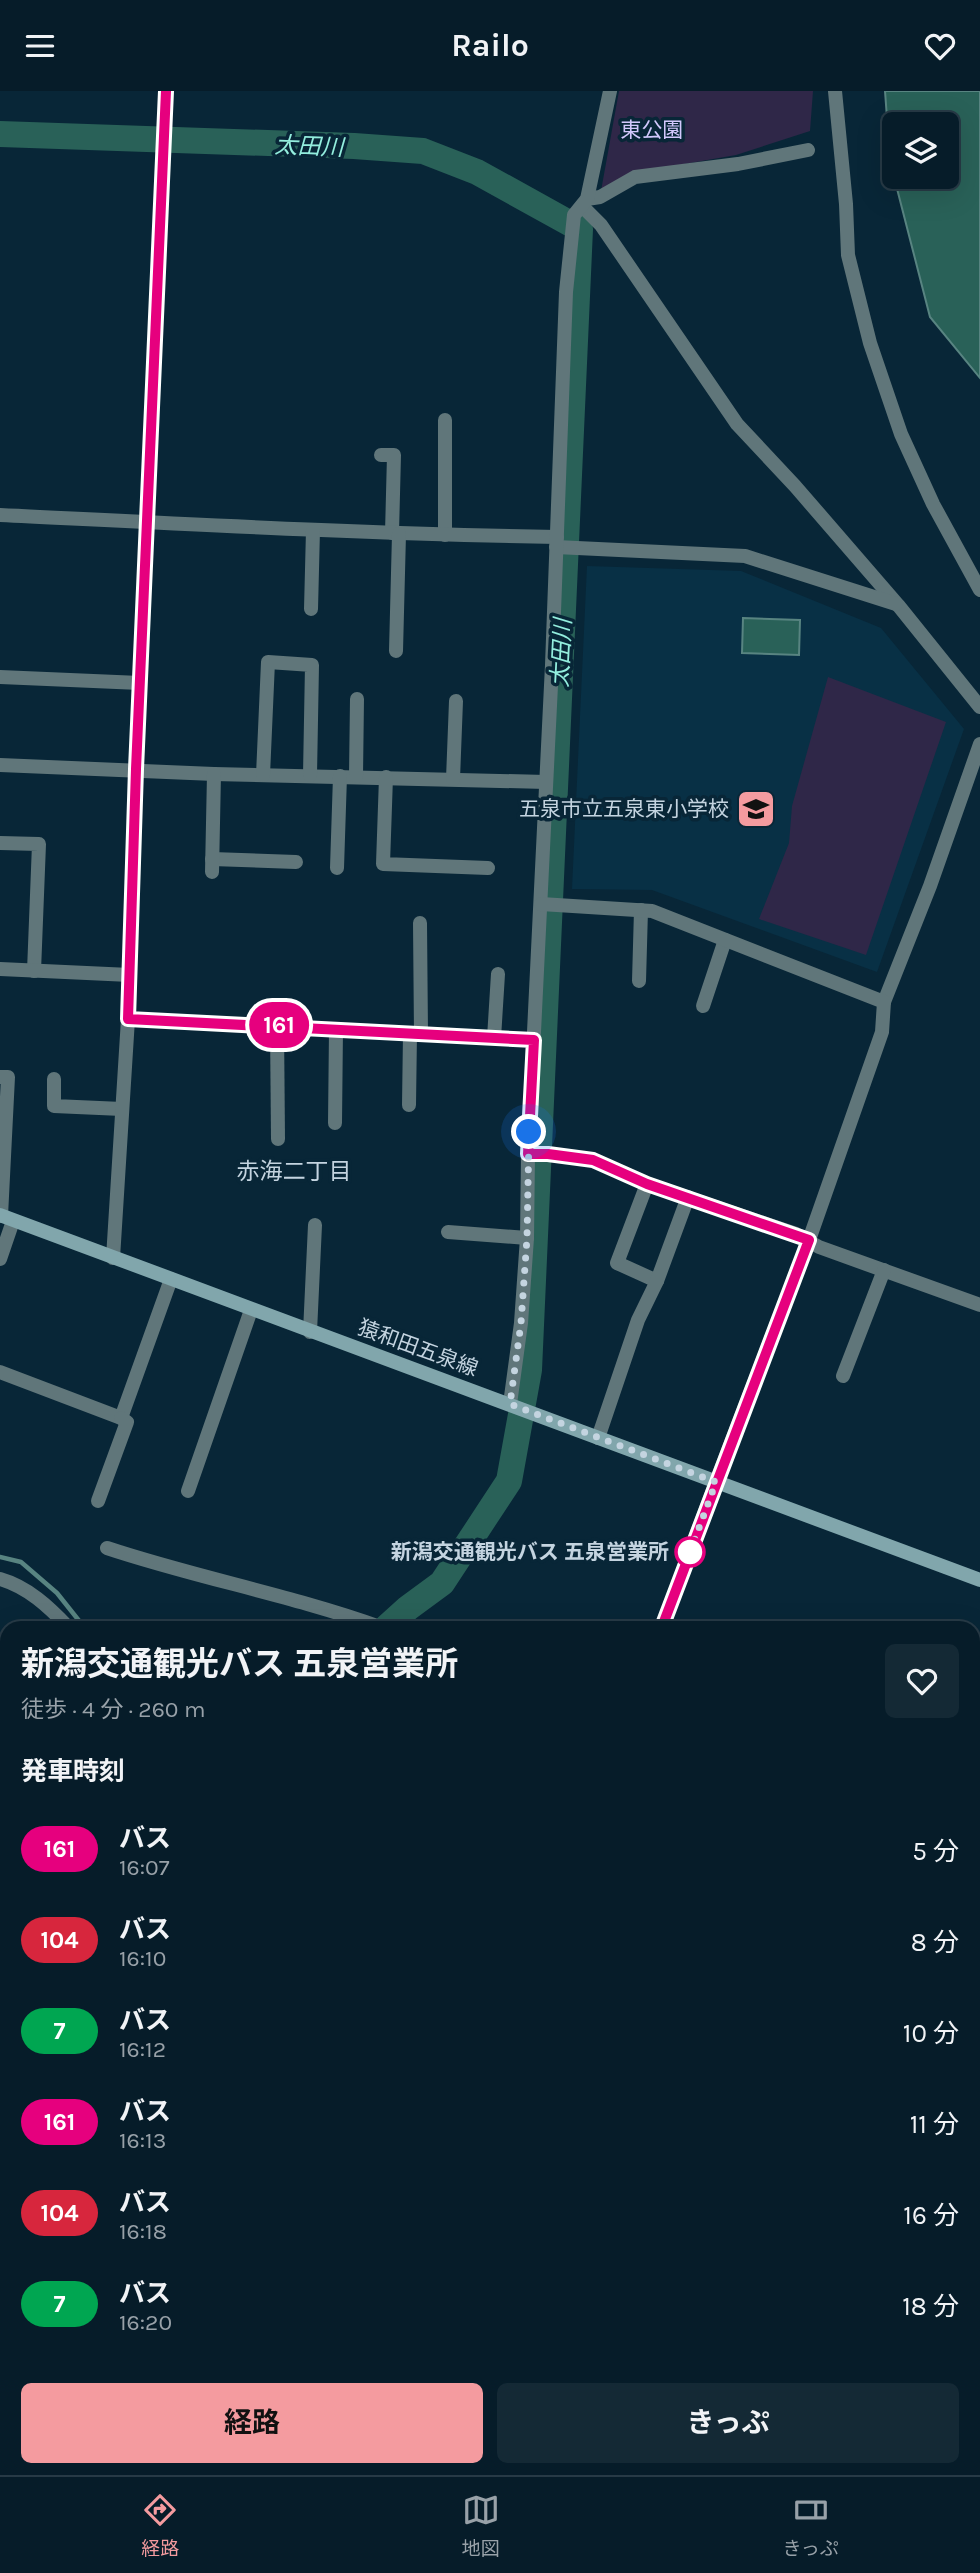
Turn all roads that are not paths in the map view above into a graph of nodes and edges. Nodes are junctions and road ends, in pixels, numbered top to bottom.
1 (166, 91) edge
2 (610, 91) edge
3 (835, 91) edge
4 (807, 150) dead end
5 (584, 203) junction
6 (445, 420) dead end
7 (381, 455) dead end
8 (0, 515) edge
9 (148, 522) junction
10 (313, 530) junction
11 (395, 534) junction
12 (445, 535) junction
13 (562, 545) junction
14 (980, 590) edge
15 (898, 605) junction
16 (311, 609) dead end
17 (396, 650) dead end
18 (0, 677) edge
19 (140, 683) junction
20 (357, 699) dead end
21 (456, 701) dead end
22 (980, 706) edge
23 (980, 744) edge
24 (0, 765) edge
25 (136, 769) junction
26 (214, 774) junction
27 (263, 775) junction
28 (310, 775) junction
29 (340, 776) junction
30 (356, 776) junction
31 (386, 777) junction
32 (453, 779) junction
33 (546, 782) junction
34 (0, 843) edge
35 (296, 862) dead end
36 (337, 868) dead end
37 (488, 869) dead end
38 (547, 904) junction
39 (641, 910) junction
40 (420, 923) dead end
41 (725, 940) junction
42 (0, 969) edge
43 (34, 971) junction
44 (498, 974) dead end
45 (130, 975) junction
46 (639, 981) dead end
47 (884, 1002) junction
48 (703, 1006) dead end
49 (128, 1019) junction
50 (277, 1025) junction
51 (336, 1028) junction
52 (416, 1033) junction
53 (494, 1038) junction
54 (534, 1040) junction
55 (0, 1077) edge
56 (54, 1079) dead end
57 (409, 1105) dead end
58 (122, 1109) junction
59 (335, 1123) dead end
60 (278, 1139) dead end
61 (528, 1154) junction
62 (647, 1184) junction
63 (688, 1197) junction
64 (5, 1217) edge
65 (315, 1225) dead end
66 (448, 1232) dead end
67 (527, 1238) junction
68 (809, 1240) junction
69 (113, 1258) junction
70 (0, 1259) edge
71 (884, 1270) junction
72 (171, 1279) junction
73 (657, 1281) junction
74 (980, 1305) edge
75 (251, 1310) junction
76 (310, 1332) junction
77 (0, 1372) edge
78 (843, 1376) dead end
79 (510, 1404) junction
80 (121, 1418) junction
81 (598, 1439) junction
82 (716, 1482) junction
83 (188, 1490) dead end
84 (98, 1501) dead end
85 (107, 1548) dead end
86 (0, 1579) edge
87 (980, 1580) edge
88 (62, 1621) edge
89 (362, 1621) edge
90 (664, 1621) edge

1 - 9 street
2 - 5 street
3 - 14 street
4 - 5 street
5 - 13 street
5 - 15 street
6 - 12 street
7 - 11 street
8 - 9 street
9 - 10 street
9 - 19 street
10 - 11 street
10 - 16 street
11 - 12 street
11 - 17 street
12 - 13 street
13 - 15 street
13 - 33 street
15 - 22 street
18 - 19 street
19 - 25 street
20 - 30 street
21 - 32 street
23 - 47 street
24 - 25 street
25 - 26 street
25 - 45 street
26 - 27 street
26 - 35 street
27 - 28 street
27 - 28 street
28 - 29 street
29 - 30 street
29 - 36 street
30 - 31 street
31 - 32 street
31 - 37 street
32 - 33 street
33 - 38 street
34 - 43 street
38 - 39 street
38 - 54 street
39 - 41 street
39 - 46 street
40 - 52 street
41 - 47 street
41 - 48 street
42 - 43 street
43 - 45 street
44 - 53 street
45 - 49 street
47 - 68 street
49 - 50 street
49 - 58 street
50 - 51 street
50 - 60 street
51 - 52 street
51 - 59 street
52 - 53 street
52 - 57 street
53 - 54 street
54 - 61 street
55 - 64 street
56 - 58 street
58 - 69 street
61 - 62 street
61 - 67 street
62 - 63 street
62 - 73 street
63 - 68 street
63 - 73 street
64 - 69 main road, 猿和田五泉線
64 - 70 street
65 - 76 street
66 - 67 street
67 - 79 street
68 - 71 street
68 - 82 street
69 - 72 main road, 猿和田五泉線
71 - 74 street
71 - 78 street
72 - 75 main road, 猿和田五泉線
72 - 80 street
73 - 81 street
75 - 76 main road, 猿和田五泉線
75 - 83 street
76 - 79 main road, 猿和田五泉線
77 - 80 street
79 - 81 main road, 猿和田五泉線
80 - 84 street
81 - 82 main road, 猿和田五泉線
82 - 87 main road, 猿和田五泉線
82 - 90 street
85 - 89 street
86 - 88 street

